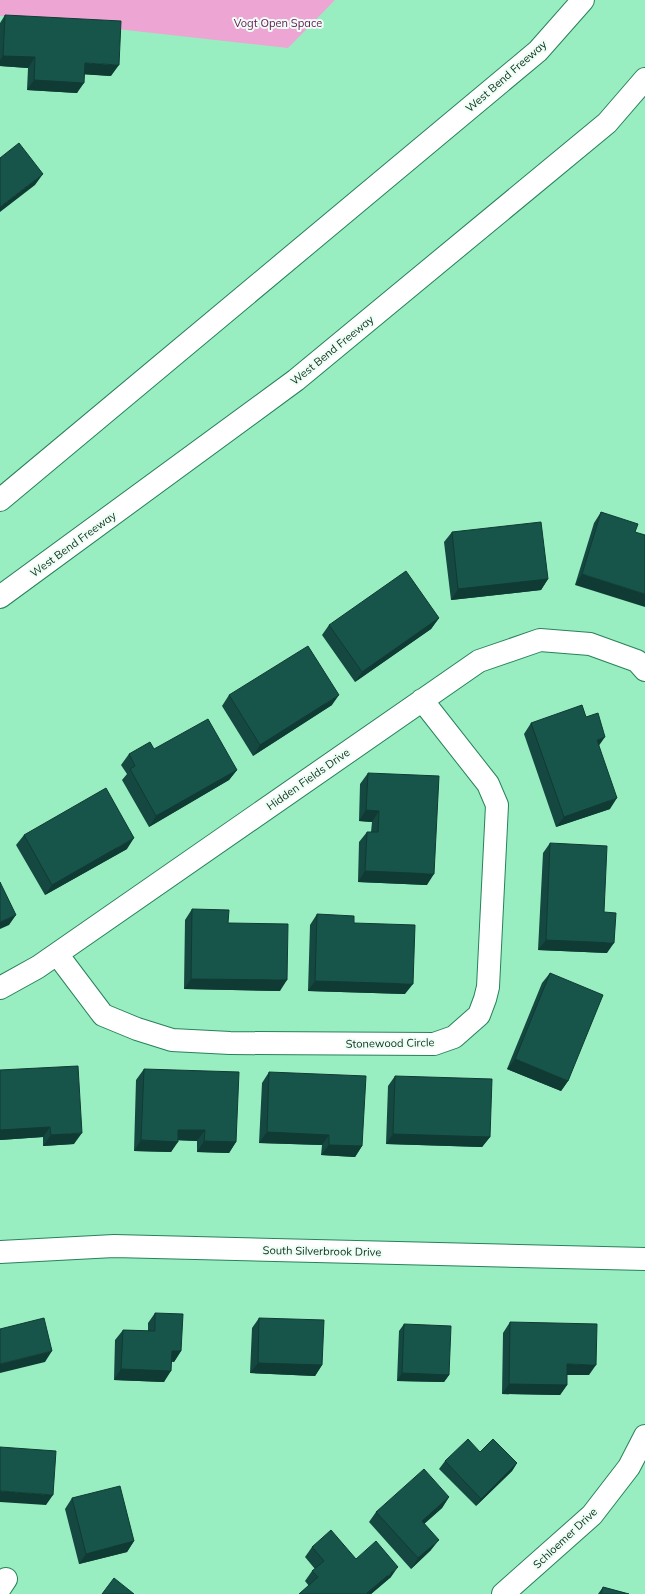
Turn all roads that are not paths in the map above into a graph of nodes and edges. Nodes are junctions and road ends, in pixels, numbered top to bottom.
1 (583, 0) edge
2 (645, 79) edge
3 (0, 500) edge
4 (0, 597) edge
5 (642, 663) edge
6 (422, 700) junction
7 (57, 954) junction
8 (0, 988) edge
9 (0, 1252) edge
10 (645, 1259) edge
11 (645, 1436) edge
12 (503, 1594) edge

1 - 3 main road, West Bend Freeway
2 - 4 main road, West Bend Freeway
5 - 6 main road, Hidden Fields Drive
6 - 7 main road, Hidden Fields Drive
6 - 7 main road, Stonewood Circle
7 - 8 main road, Hidden Fields Drive
9 - 10 main road, South Silverbrook Drive
11 - 12 main road, Schloemer Drive

